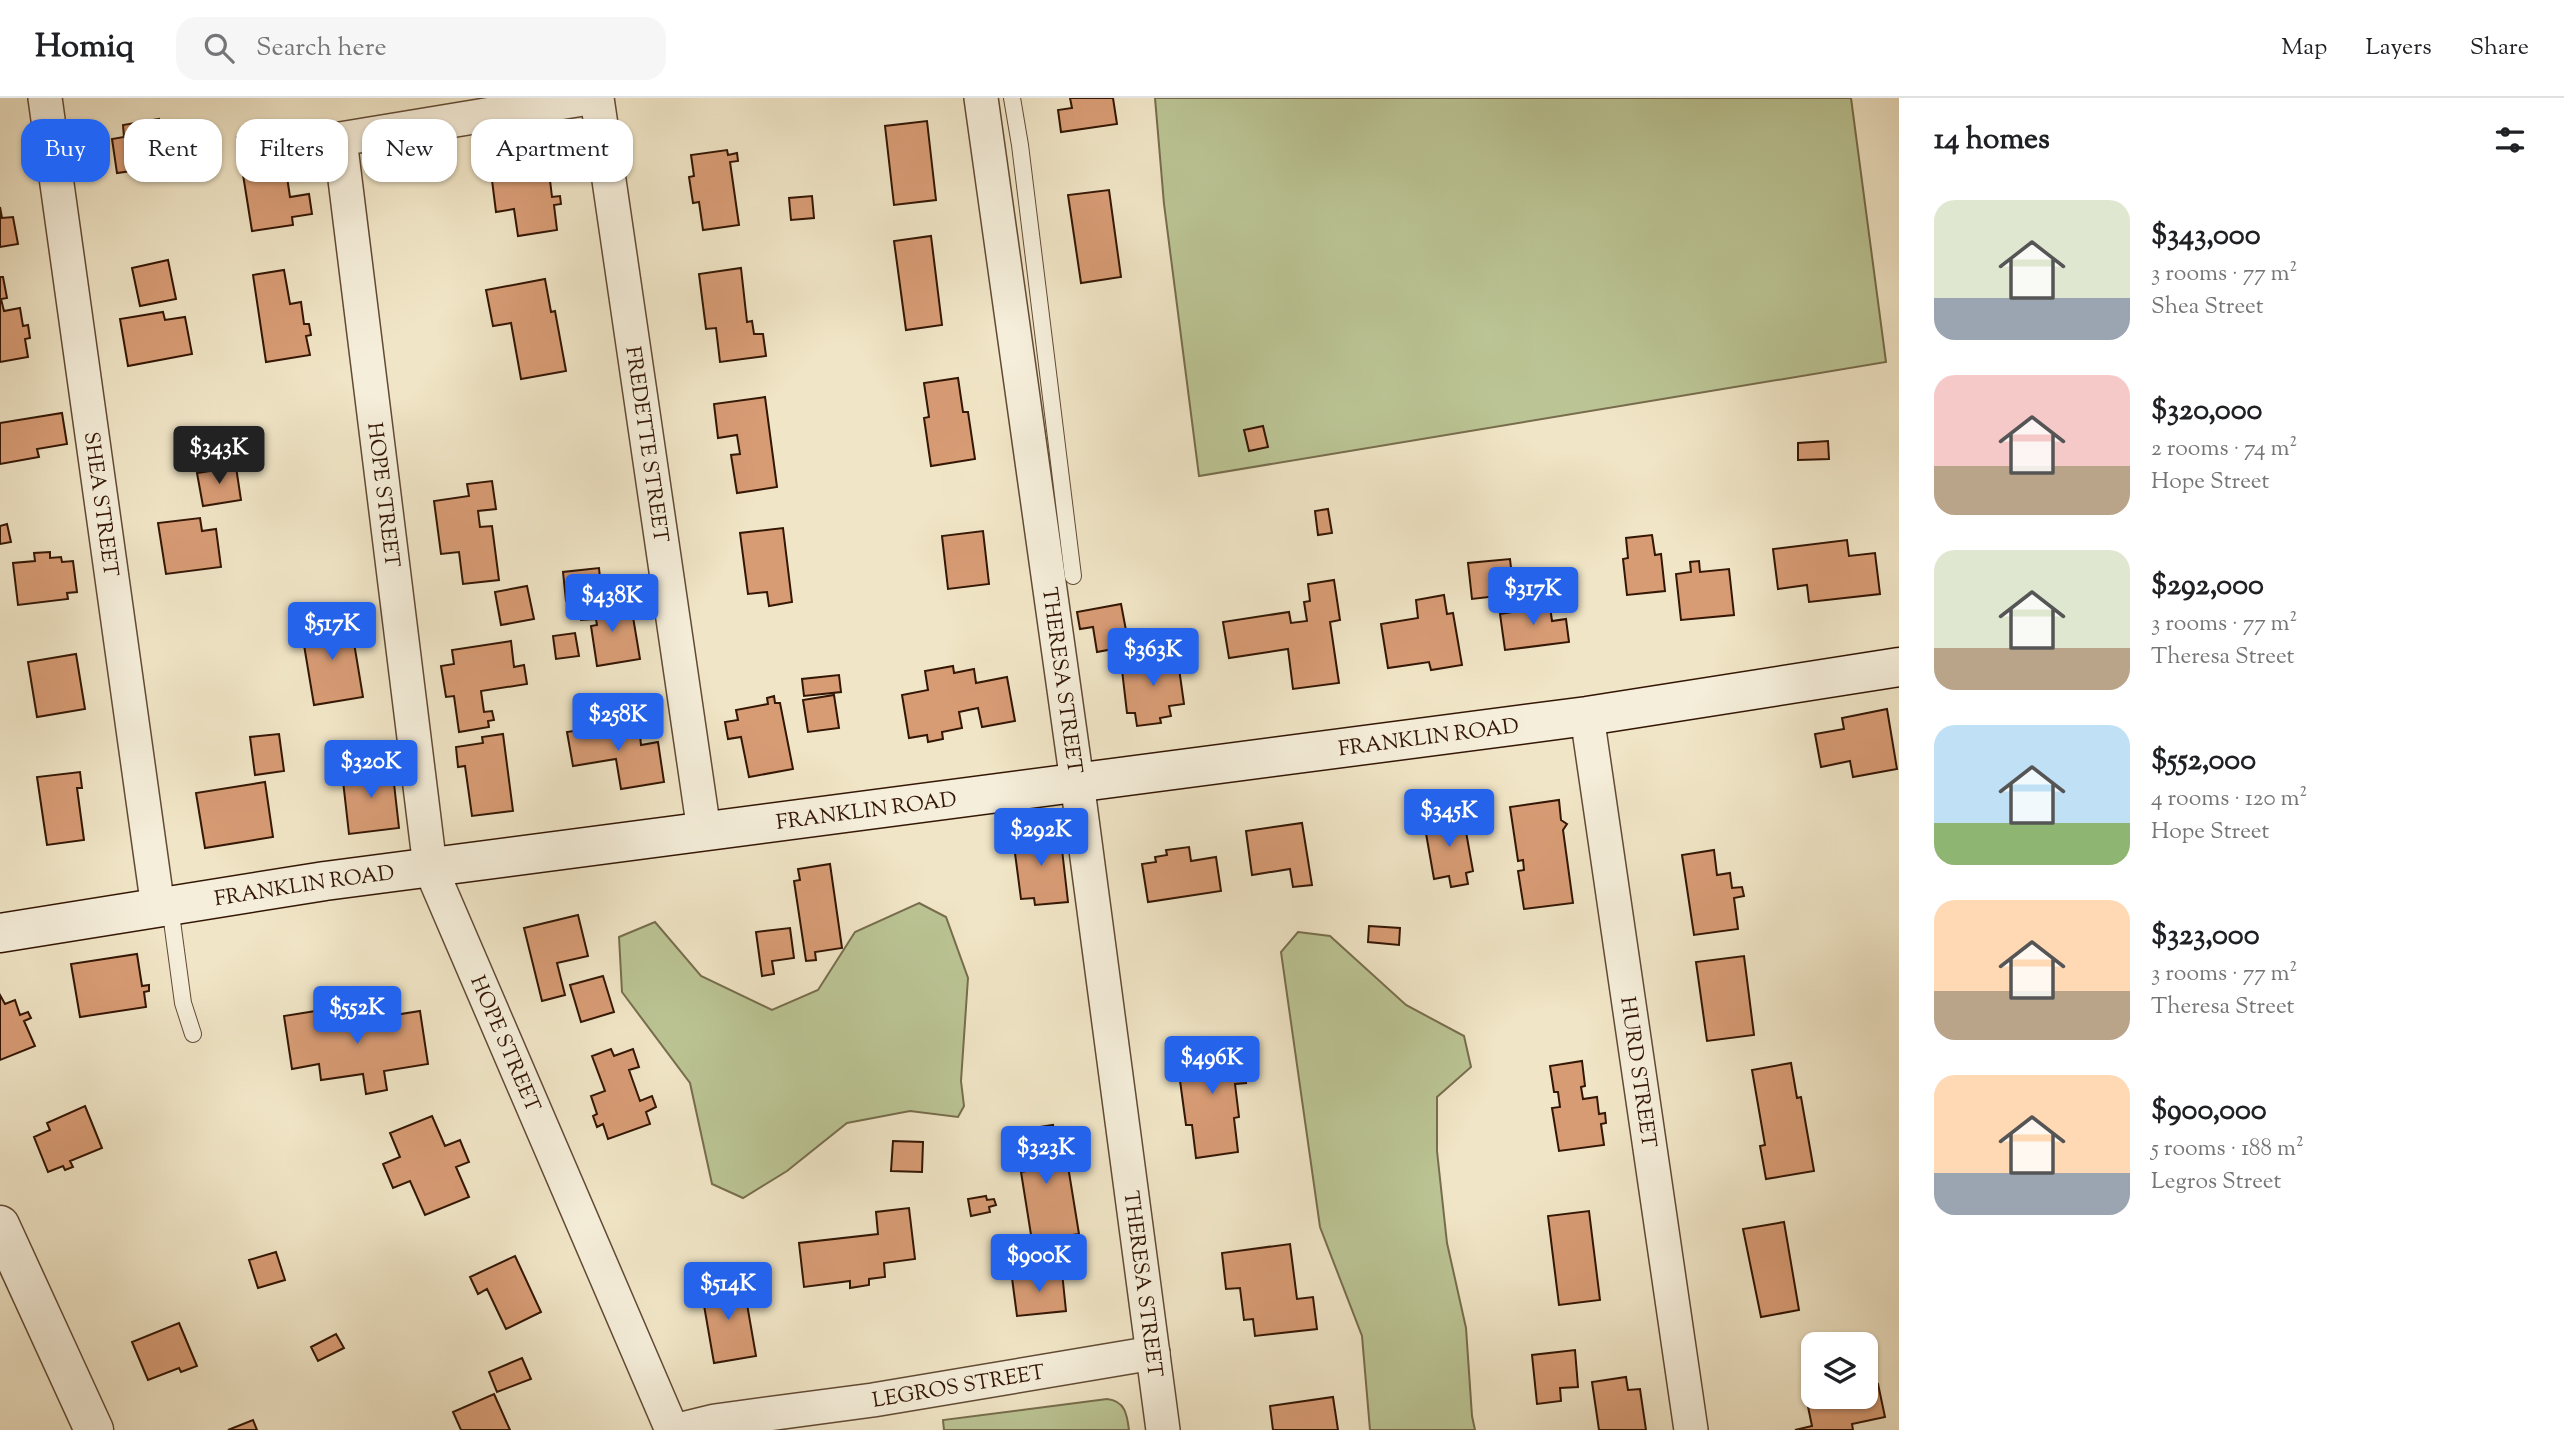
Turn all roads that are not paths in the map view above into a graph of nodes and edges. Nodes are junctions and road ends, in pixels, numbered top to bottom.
1 (45, 98) edge
2 (589, 98) edge
3 (597, 98) edge
4 (981, 98) edge
5 (1012, 98) edge
6 (1073, 576) dead end
7 (1899, 667) edge
8 (1587, 716) junction
9 (1077, 782) junction
10 (704, 831) junction
11 (430, 867) junction
12 (164, 906) junction
13 (0, 933) edge
14 (193, 1034) dead end
15 (0, 1225) edge
16 (1153, 1353) junction
17 (769, 1422) edge
18 (94, 1430) edge
19 (672, 1430) edge
20 (678, 1430) edge
21 (1163, 1430) edge
22 (1691, 1430) edge

1 - 12 street, SHEA STREET
2 - 11 street, HOPE STREET
3 - 10 street, FREDETTE STREET
4 - 9 street, THERESA STREET
5 - 6 lane
7 - 8 main road, FRANKLIN ROAD
8 - 9 main road, FRANKLIN ROAD
8 - 22 street, HURD STREET
9 - 10 main road, FRANKLIN ROAD
9 - 16 street, THERESA STREET
10 - 11 main road, FRANKLIN ROAD
11 - 12 main road, FRANKLIN ROAD
11 - 19 street, HOPE STREET
12 - 13 main road, FRANKLIN ROAD
12 - 14 lane
15 - 18 main road
16 - 17 street, LEGROS STREET
16 - 21 street, THERESA STREET
17 - 20 street, LEGROS STREET

